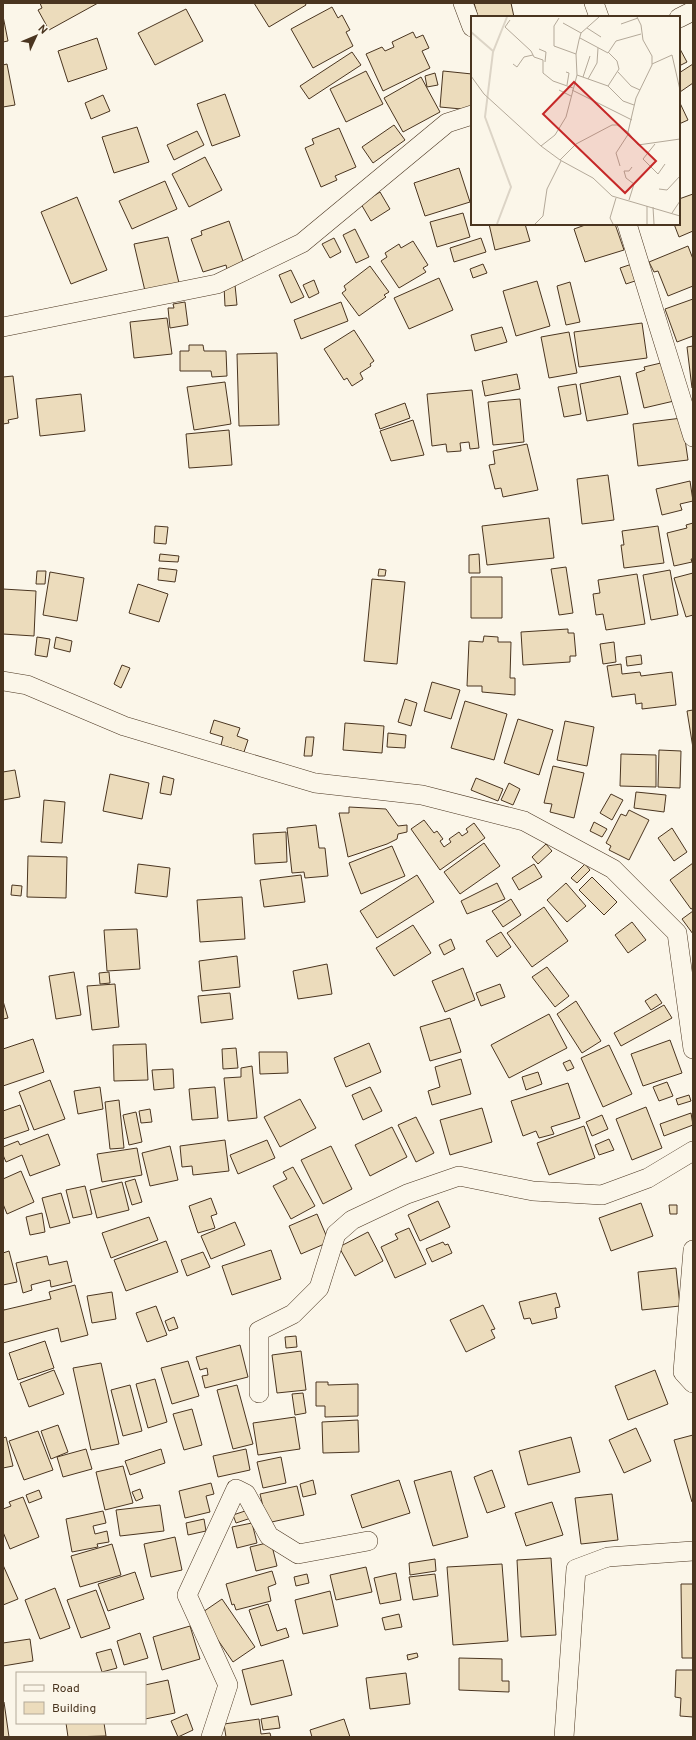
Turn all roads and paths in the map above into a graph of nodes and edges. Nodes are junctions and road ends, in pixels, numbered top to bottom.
1 (463, 3) edge
2 (594, 3) edge
3 (693, 11) edge
4 (599, 16) edge
5 (680, 18) edge
6 (471, 24) edge
7 (471, 115) edge
8 (627, 225) edge
9 (3, 327) edge
10 (693, 437) edge
11 (3, 681) edge
12 (693, 1049) edge
13 (693, 1151) edge
14 (693, 1250) edge
15 (693, 1383) edge
16 (259, 1393) dead end
17 (368, 1541) dead end
18 (693, 1551) edge
19 (212, 1737) edge
20 (564, 1737) edge

1 - 6 street
2 - 4 street
3 - 5 street
7 - 9 street
8 - 10 street
11 - 12 street
13 - 16 street
14 - 15 street
17 - 19 street
18 - 20 street

